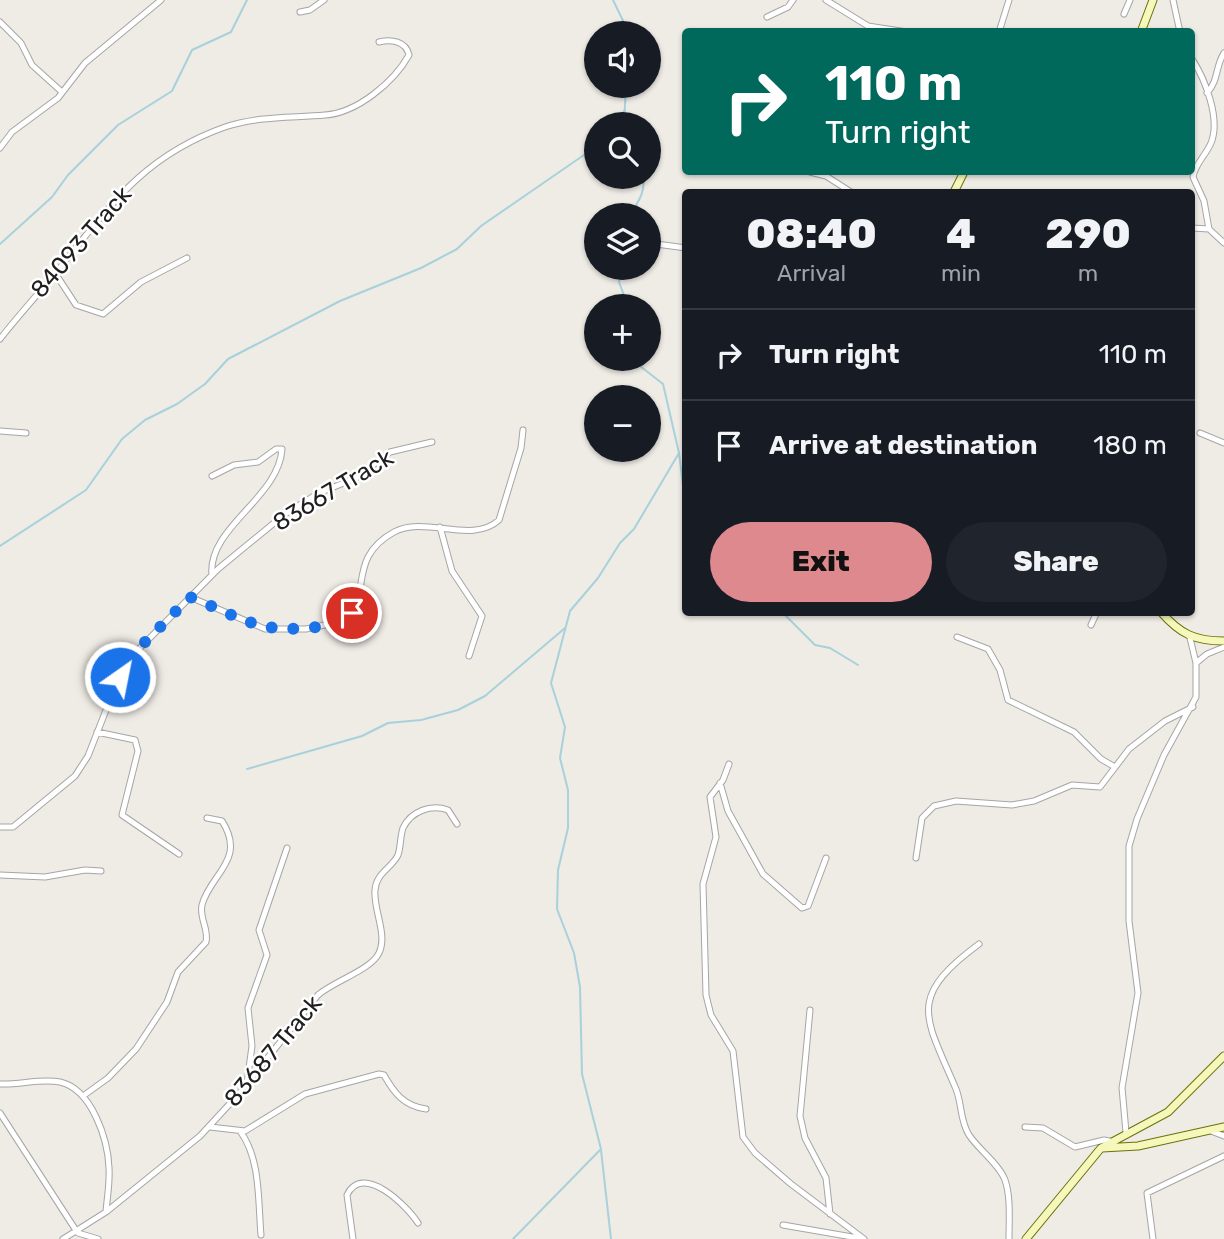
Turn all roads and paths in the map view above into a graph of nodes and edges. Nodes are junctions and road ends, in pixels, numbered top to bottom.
1 (161, 0) edge
2 (324, 0) edge
3 (793, 0) edge
4 (826, 0) edge
5 (1010, 0) edge
6 (1130, 0) edge
7 (1153, 0) edge
8 (1173, 0) edge
9 (300, 12) dead end
10 (1124, 14) dead end
11 (767, 17) dead end
12 (0, 22) edge
13 (880, 28) edge
14 (1000, 28) edge
15 (1142, 28) edge
16 (1179, 28) edge
17 (379, 42) dead end
18 (1224, 53) edge
19 (1195, 66) edge
20 (62, 92) junction
21 (1207, 93) junction
22 (0, 148) edge
23 (1195, 173) edge
24 (822, 175) edge
25 (1194, 175) edge
26 (846, 189) edge
27 (1195, 228) edge
28 (1209, 229) junction
29 (1224, 243) edge
30 (661, 245) edge
31 (682, 247) edge
32 (187, 258) dead end
33 (55, 273) junction
34 (0, 339) edge
35 (523, 430) dead end
36 (0, 431) edge
37 (26, 433) dead end
38 (1200, 433) dead end
39 (432, 442) dead end
40 (1224, 443) edge
41 (212, 476) dead end
42 (440, 527) junction
43 (212, 575) junction
44 (190, 597) junction
45 (1095, 616) edge
46 (1164, 616) edge
47 (1091, 625) dead end
48 (957, 637) dead end
49 (1190, 638) junction
50 (1224, 641) edge
51 (1224, 647) edge
52 (469, 656) dead end
53 (1196, 663) junction
54 (1193, 708) junction
55 (97, 732) junction
56 (729, 764) dead end
57 (1115, 767) junction
58 (720, 783) junction
59 (207, 818) dead end
60 (457, 824) dead end
61 (0, 827) edge
62 (287, 848) dead end
63 (179, 855) dead end
64 (826, 858) dead end
65 (916, 858) dead end
66 (100, 871) dead end
67 (0, 875) edge
68 (979, 944) dead end
69 (810, 1010) dead end
70 (1224, 1050) edge
71 (1222, 1058) edge
72 (247, 1083) junction
73 (0, 1084) edge
74 (83, 1096) junction
75 (426, 1109) dead end
76 (0, 1113) edge
77 (209, 1127) junction
78 (1025, 1127) dead end
79 (1224, 1128) edge
80 (1208, 1130) junction
81 (240, 1131) junction
82 (1126, 1132) junction
83 (1224, 1136) edge
84 (1110, 1141) junction
85 (1101, 1148) junction
86 (1224, 1156) edge
87 (106, 1212) junction
88 (830, 1214) junction
89 (418, 1223) dead end
90 (783, 1225) dead end
91 (77, 1232) junction
92 (261, 1235) dead end
93 (862, 1238) edge
94 (63, 1239) edge
95 (98, 1239) edge
96 (353, 1239) edge
97 (1009, 1239) edge
98 (1026, 1239) edge
99 (1153, 1239) edge

1 - 20 street
2 - 9 street
3 - 11 street
4 - 13 street
5 - 14 street
6 - 10 street
7 - 15 street
8 - 16 street
12 - 20 street
17 - 33 street, 84093 Track
18 - 21 street
19 - 21 street
20 - 22 street
21 - 23 street
24 - 26 street
25 - 28 street
27 - 28 street
28 - 29 street
30 - 31 street
32 - 33 street
33 - 34 street, 84093 Track
35 - 42 street
36 - 37 street
38 - 40 street
39 - 43 street, 83667 Track
41 - 43 street
42 - 44 street
42 - 52 street
43 - 44 street, 83667 Track
44 - 55 street, 83667 Track
45 - 47 street
46 - 49 street
48 - 57 street
49 - 50 street
49 - 53 street
51 - 53 street
53 - 54 street
54 - 57 street
54 - 82 street
55 - 61 street, 83667 Track
55 - 63 street
56 - 58 street
57 - 65 street
58 - 64 street
58 - 88 street
59 - 74 street
60 - 72 street, 83687 Track
62 - 72 street
66 - 67 street
68 - 97 street
69 - 88 street
70 - 71 street
71 - 82 street
72 - 77 street, 83687 Track
73 - 74 street
74 - 87 street
75 - 81 street
76 - 91 street
77 - 81 street
77 - 87 street, 83687 Track
78 - 84 street
79 - 80 street
80 - 83 street
80 - 85 street
81 - 92 street
82 - 84 street
84 - 85 street
85 - 98 street
86 - 99 street
87 - 91 street, 83687 Track
88 - 93 street
89 - 96 street
90 - 93 street
91 - 94 street, 83687 Track
91 - 95 street

